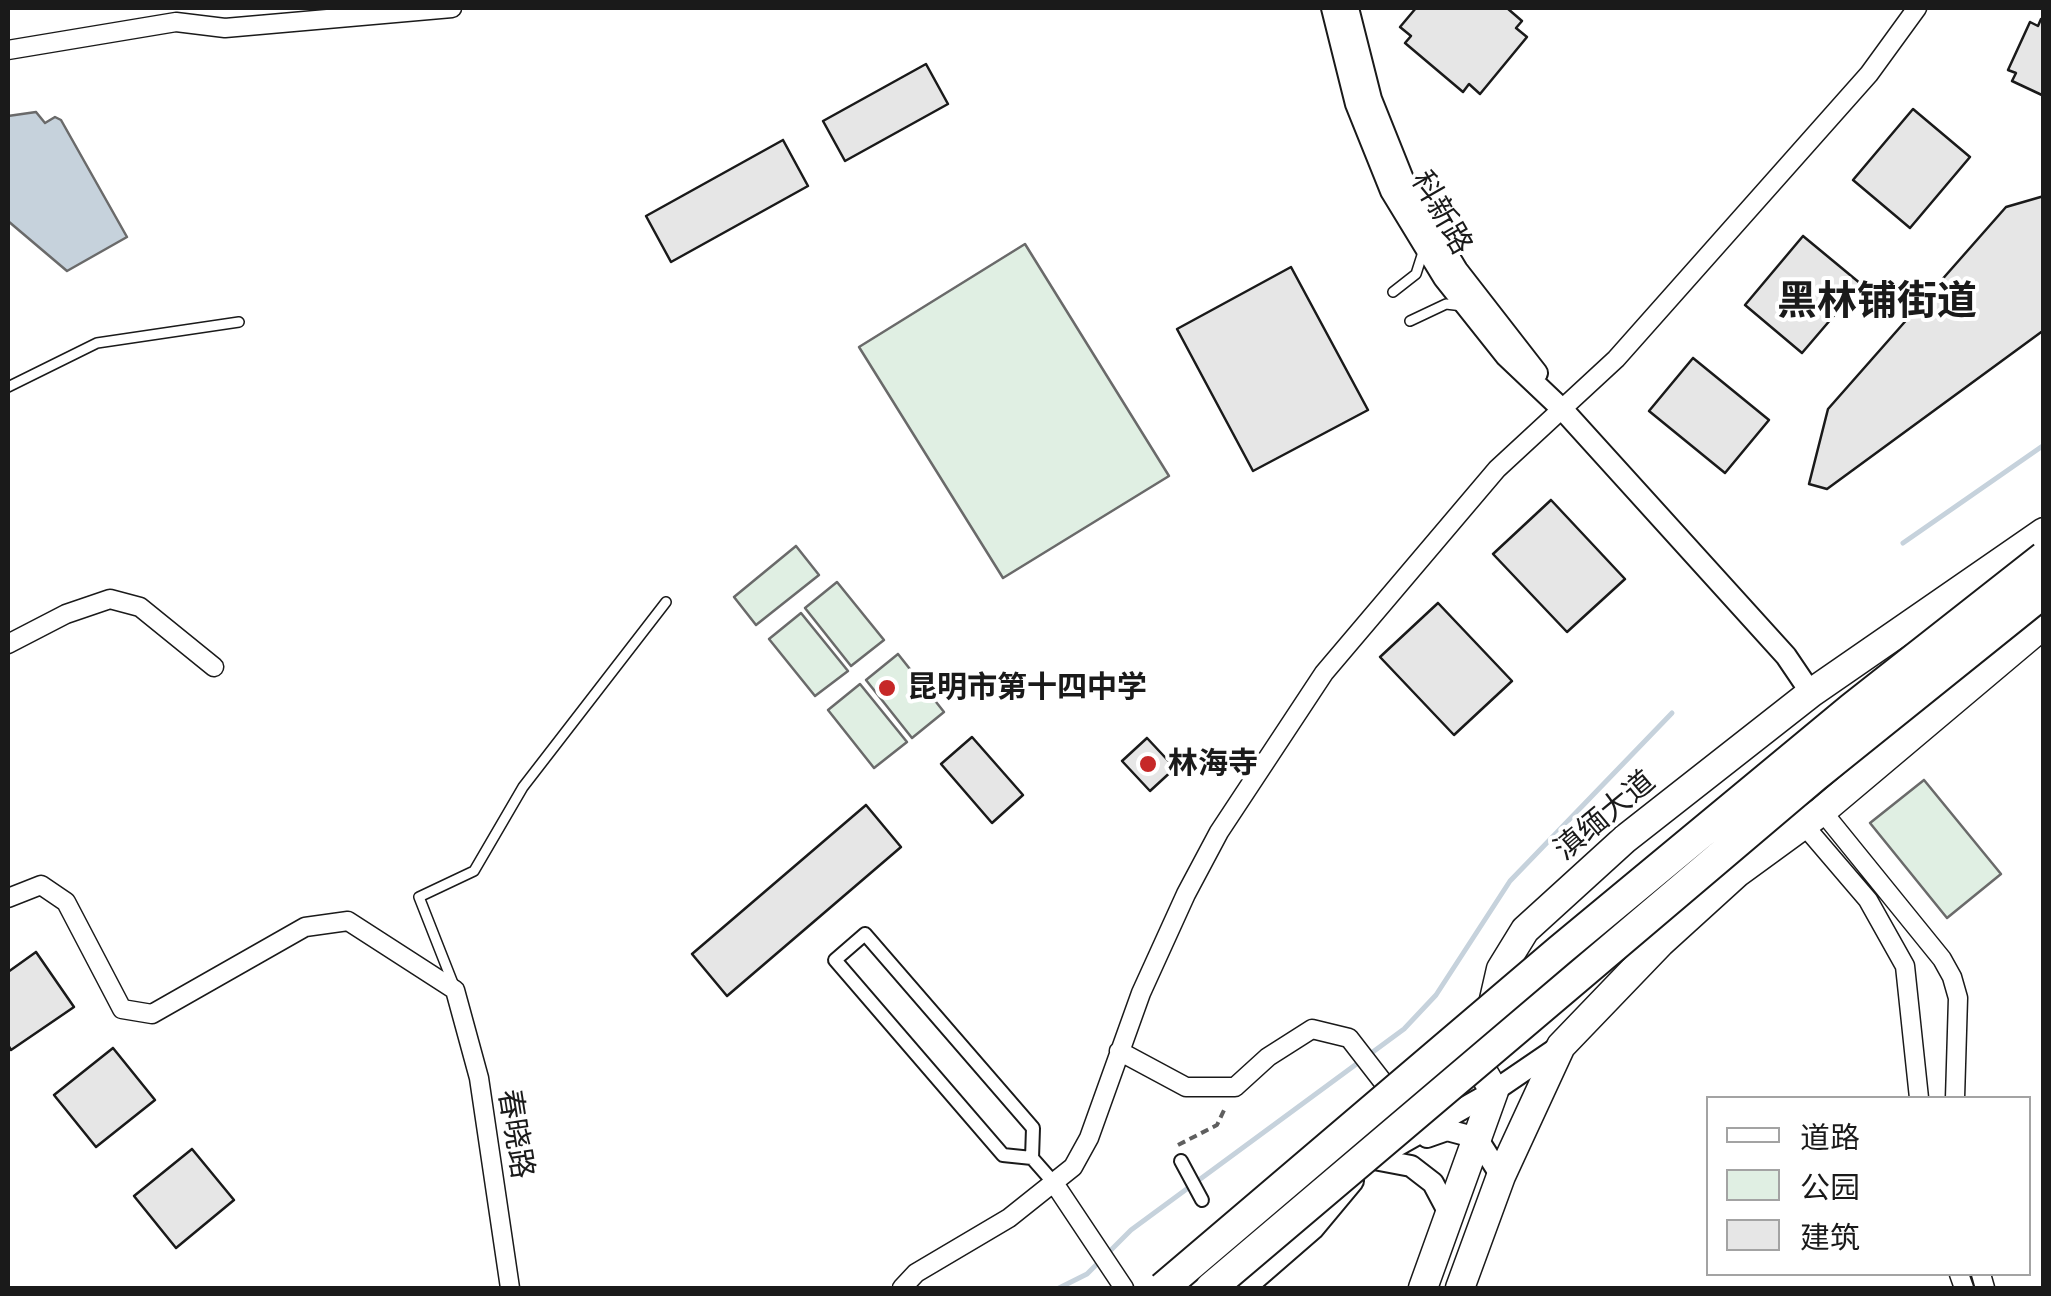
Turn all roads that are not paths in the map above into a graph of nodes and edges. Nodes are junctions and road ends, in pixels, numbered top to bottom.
1 (452, 8) edge
2 (1332, 8) edge
3 (1348, 8) edge
4 (1917, 8) edge
5 (174, 15) edge
6 (8, 50) edge
7 (1421, 240) junction
8 (1394, 292) dead end
9 (1469, 310) junction
10 (1410, 321) dead end
11 (239, 322) dead end
12 (8, 387) edge
13 (1564, 412) junction
14 (2044, 532) edge
15 (2044, 557) edge
16 (2044, 592) edge
17 (666, 602) dead end
18 (2044, 624) edge
19 (8, 644) edge
20 (214, 667) dead end
21 (1810, 693) junction
22 (1812, 818) junction
23 (8, 898) edge
24 (455, 990) junction
25 (1560, 1046) junction
26 (1118, 1051) junction
27 (1479, 1065) junction
28 (1494, 1091) junction
29 (1919, 1096) edge
30 (1954, 1096) edge
31 (1417, 1123) junction
32 (1477, 1138) junction
33 (1032, 1158) junction
34 (1374, 1159) junction
35 (1181, 1161) road end
36 (1501, 1176) junction
37 (1054, 1183) junction
38 (1202, 1200) dead end
39 (1450, 1214) junction
40 (1122, 1287) edge
41 (510, 1288) edge
42 (902, 1288) edge
43 (1164, 1288) edge
44 (1211, 1288) edge
45 (1245, 1288) edge
46 (1423, 1288) edge
47 (1460, 1288) edge

1 - 5 street
2 - 7 street, 科新路
3 - 13 street, 科新路
4 - 13 street
5 - 6 street
7 - 8 lane
7 - 9 street, 科新路
9 - 10 lane
9 - 13 street, 科新路
11 - 12 lane
13 - 21 street, 科新路
13 - 26 street
14 - 21 main road, 滇缅大道
15 - 43 highway, bridge
16 - 44 highway, bridge
17 - 24 lane
18 - 22 main road
19 - 20 street
21 - 27 main road, 滇缅大道
22 - 25 main road
22 - 29 street
22 - 30 street
23 - 24 street
24 - 41 street, 春晓路
25 - 28 street
25 - 36 main road
26 - 31 street
26 - 37 street
27 - 28 main road
27 - 31 street
28 - 32 main road
28 - 34 street
31 - 34 street
32 - 34 street
32 - 36 street
32 - 39 main road
33 - 33 street
33 - 37 street
34 - 39 street
34 - 45 street
35 - 38 street
36 - 47 main road
37 - 40 street
37 - 42 street
39 - 46 main road

